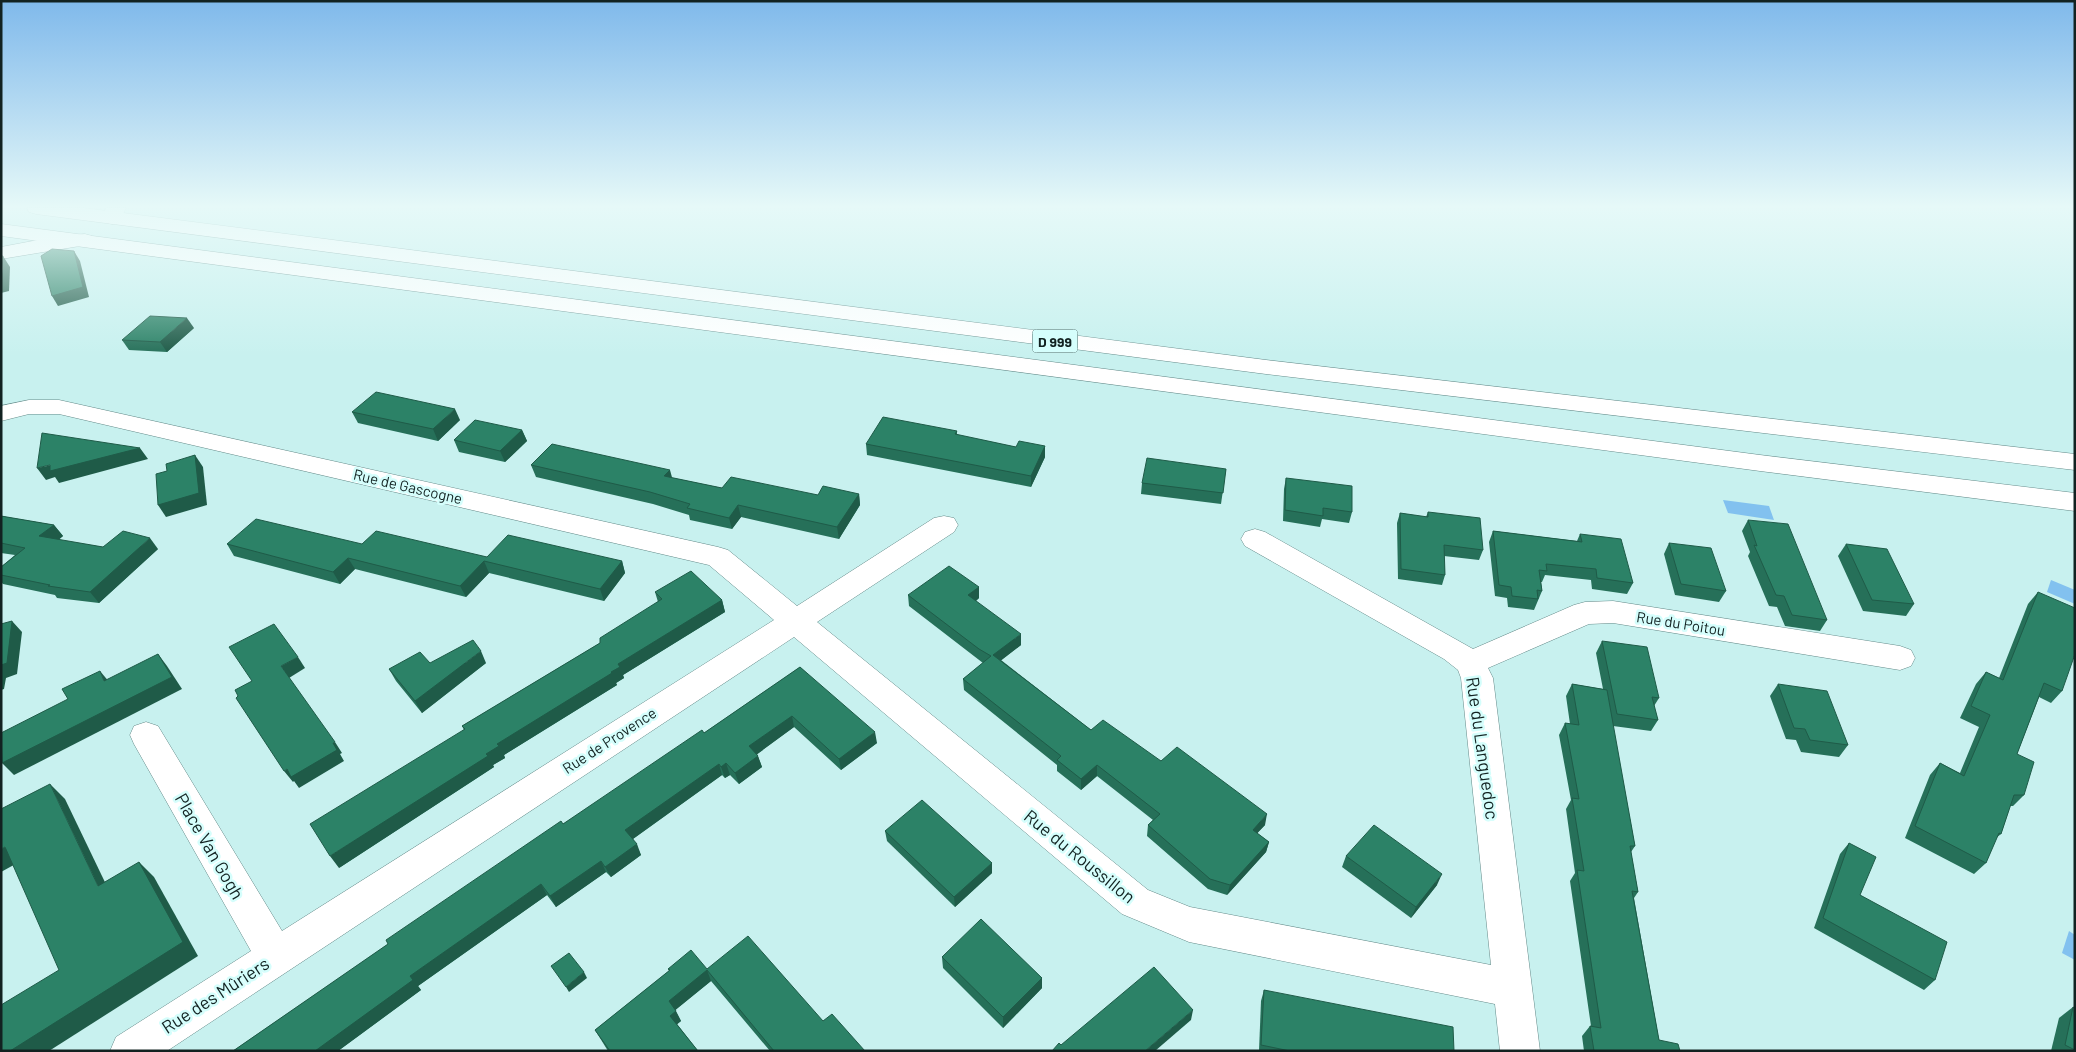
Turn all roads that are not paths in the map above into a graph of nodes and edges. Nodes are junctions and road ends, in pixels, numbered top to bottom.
1 (212, 257) edge
2 (442, 257) edge
3 (1, 414) edge
4 (2075, 462) edge
5 (2075, 502) edge
6 (944, 524) dead end
7 (1255, 539) dead end
8 (794, 621) junction
9 (1900, 658) dead end
10 (1470, 662) junction
11 (146, 735) dead end
12 (275, 956) junction
13 (1513, 989) junction
14 (143, 1047) edge
15 (1520, 1051) edge

1 - 5 main road, D 999
2 - 4 main road, D 999
3 - 8 main road, Rue de Gascogne
6 - 8 main road, Rue de Provence
7 - 10 main road, Rue du Languedoc
8 - 12 main road, Rue de Provence
8 - 13 main road, Rue du Roussillon
9 - 10 main road, Rue du Poitou
10 - 13 main road, Rue du Languedoc
11 - 12 main road, Place Van Gogh
12 - 14 main road, Rue des Mûriers
13 - 15 main road, Rue du Languedoc

